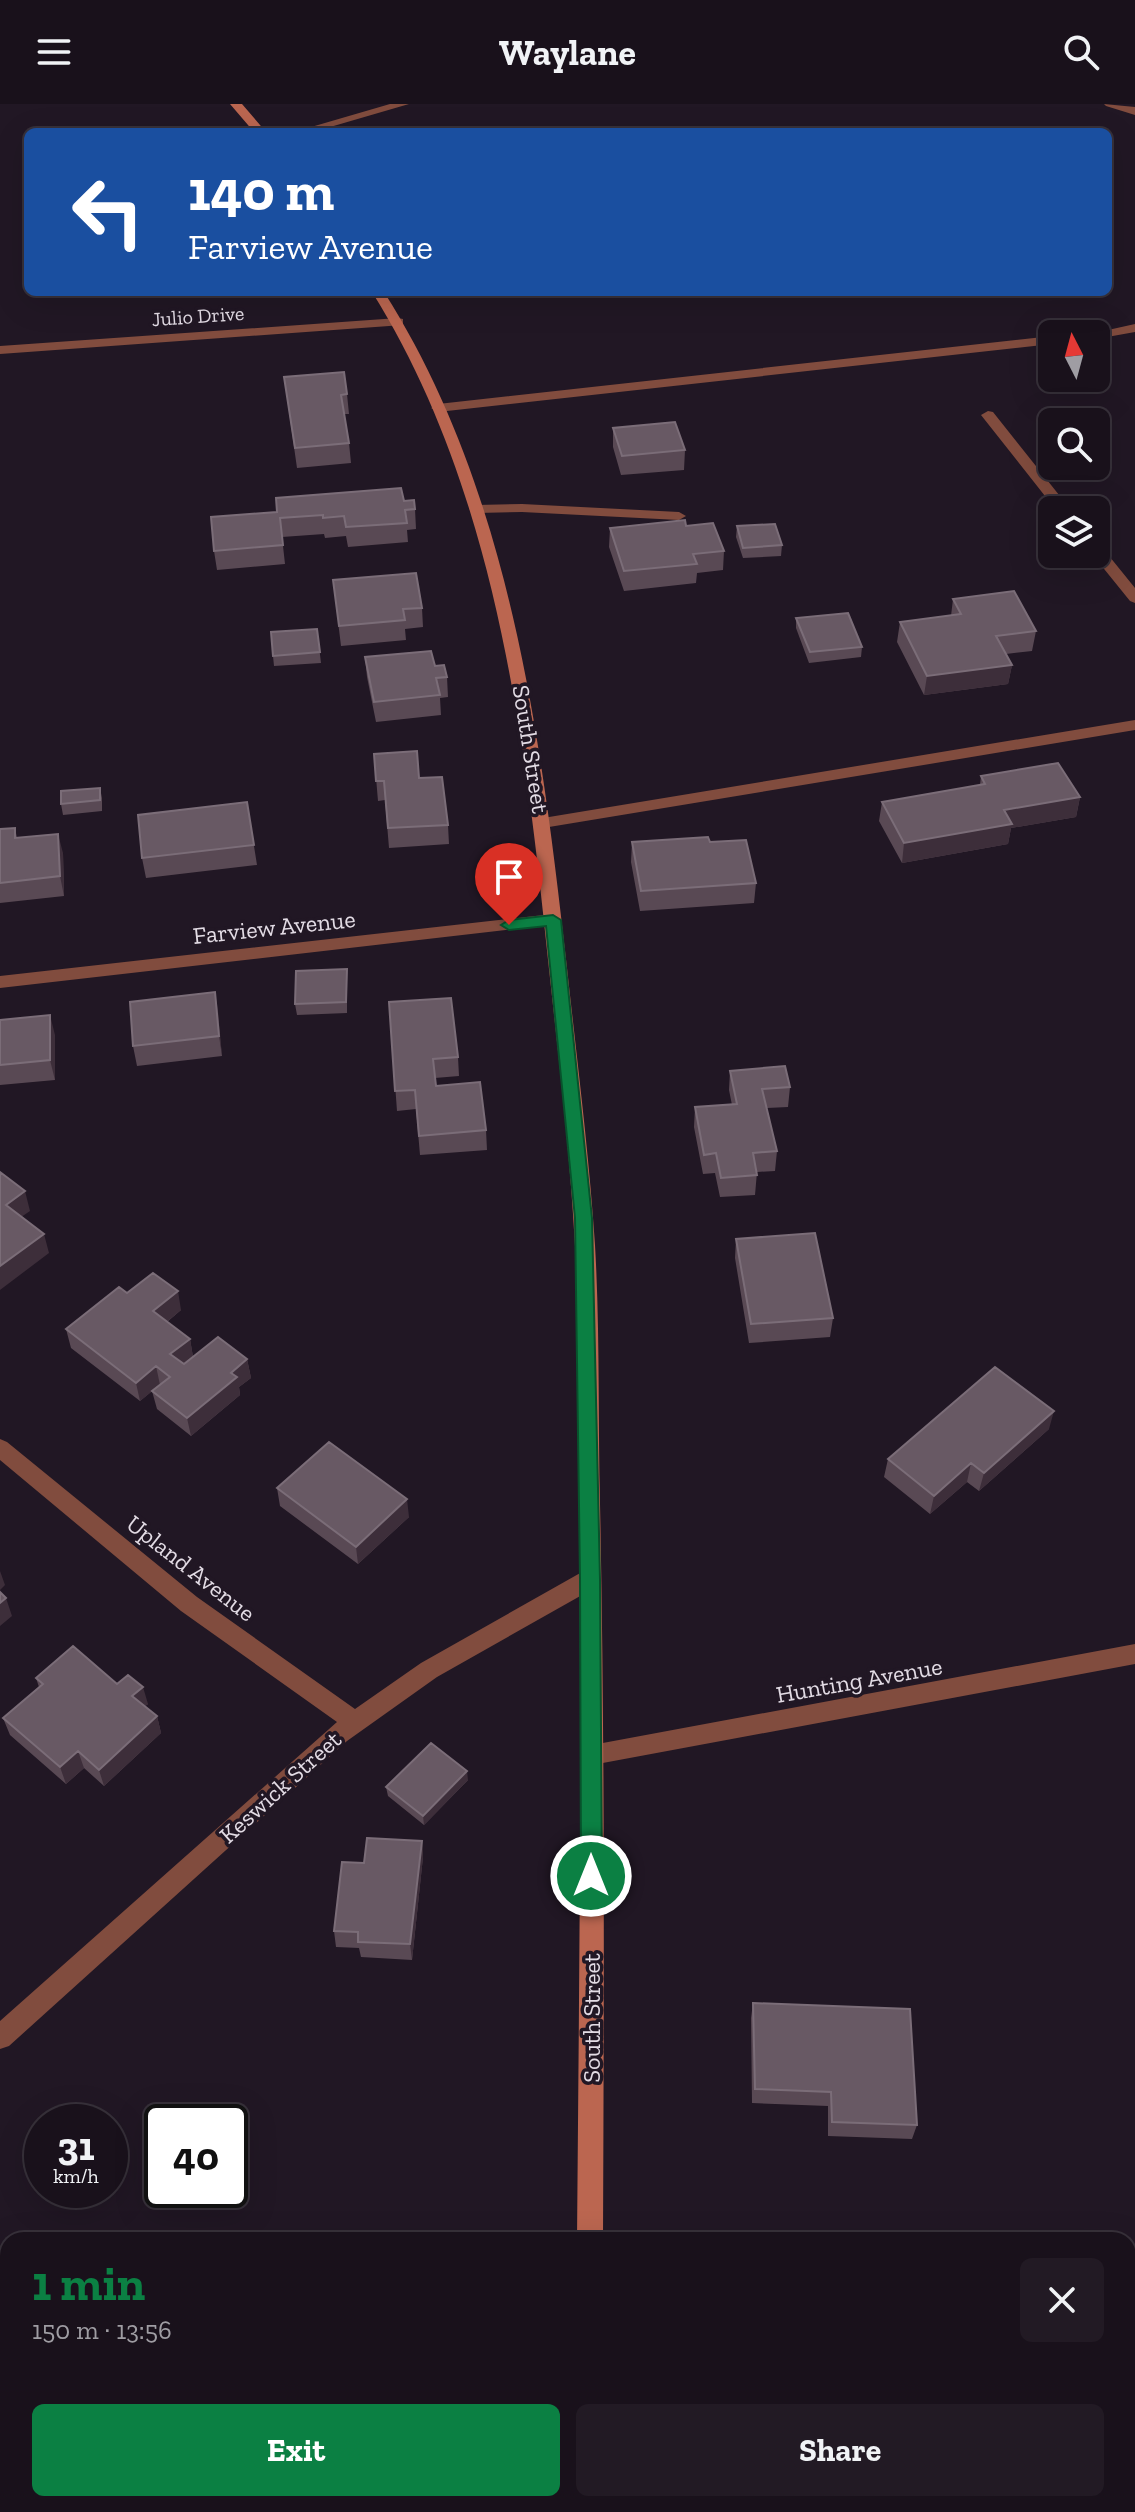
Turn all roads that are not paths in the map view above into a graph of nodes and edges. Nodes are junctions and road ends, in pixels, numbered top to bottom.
1 (236, 104) edge
2 (403, 104) edge
3 (1110, 104) edge
4 (1135, 111) edge
5 (257, 128) edge
6 (315, 128) edge
7 (381, 296) edge
8 (398, 322) junction
9 (1135, 328) edge
10 (1110, 332) edge
11 (1038, 342) edge
12 (0, 350) edge
13 (438, 408) junction
14 (988, 415) dead end
15 (1053, 496) edge
16 (476, 509) junction
17 (679, 516) dead end
18 (1110, 567) edge
19 (1135, 598) edge
20 (1135, 725) edge
21 (543, 823) junction
22 (553, 920) junction
23 (0, 982) edge
24 (0, 1448) edge
25 (590, 1579) junction
26 (1135, 1654) edge
27 (355, 1722) junction
28 (592, 1755) junction
29 (0, 2037) edge
30 (590, 2232) edge

1 - 5 street
2 - 6 street
3 - 4 street
7 - 8 street, South Street
8 - 12 street, Julio Drive
8 - 13 street, South Street
9 - 10 street
11 - 13 street
13 - 16 street, South Street
14 - 15 street
16 - 17 street
16 - 21 street, South Street
18 - 19 street
20 - 21 street
21 - 22 street, South Street
22 - 23 street, Farview Avenue
22 - 25 street, South Street
24 - 27 street, Upland Avenue
25 - 27 street, Keswick Street
25 - 28 street, South Street
26 - 28 street, Hunting Avenue
27 - 29 street, Keswick Street
28 - 30 street, South Street

